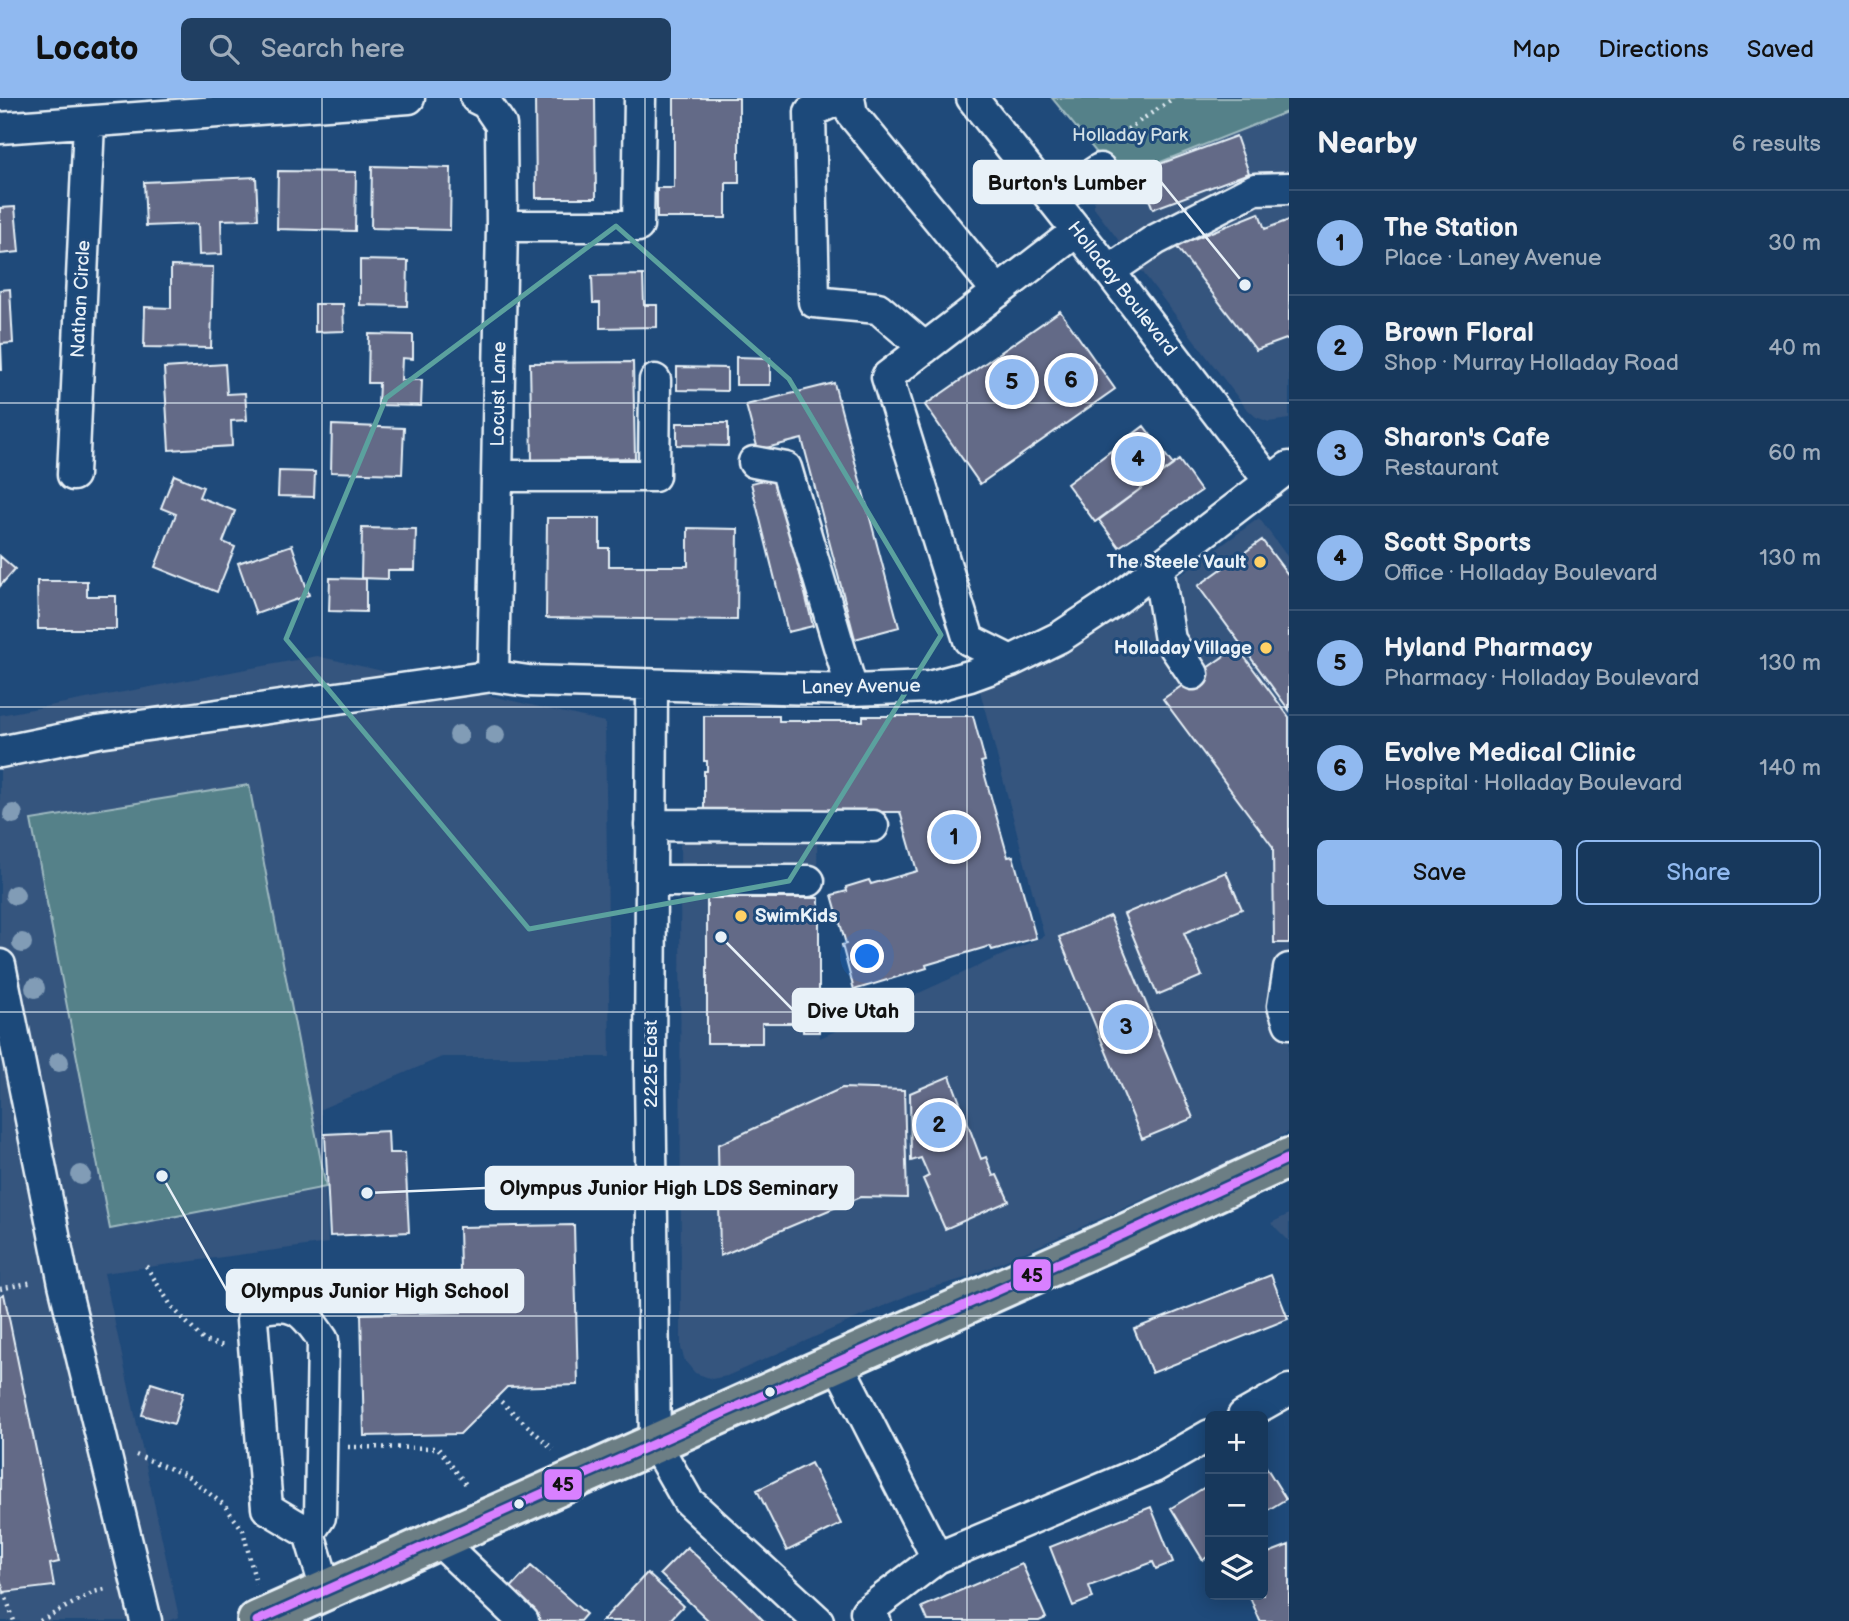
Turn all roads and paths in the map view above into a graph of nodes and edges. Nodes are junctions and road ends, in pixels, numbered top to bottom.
1 (409, 98) edge
2 (639, 98) edge
3 (842, 98) edge
4 (849, 98) edge
5 (972, 98) edge
6 (1174, 98) edge
7 (485, 106) edge
8 (89, 123) junction
9 (0, 128) edge
10 (1100, 158) joint
11 (1289, 188) edge
12 (1054, 200) junction
13 (502, 226) junction
14 (1077, 231) junction
15 (1109, 271) junction
16 (998, 292) junction
17 (925, 348) junction
18 (655, 380) dead end
19 (754, 462) dead end
20 (73, 475) dead end
21 (1279, 475) edge
22 (497, 476) junction
23 (1158, 568) junction
24 (1011, 661) junction
25 (1193, 674) dead end
26 (493, 676) junction
27 (652, 685) junction
28 (852, 690) junction
29 (0, 752) edge
30 (651, 825) junction
31 (873, 826) dead end
32 (651, 881) junction
33 (809, 881) dead end
34 (0, 965) edge
35 (1289, 969) edge
36 (1286, 1015) edge
37 (1289, 1158) edge
38 (145, 1266) dead end
39 (45, 1280) dead end
40 (0, 1289) edge
41 (226, 1346) dead end
42 (837, 1362) junction
43 (1289, 1390) edge
44 (496, 1397) dead end
45 (1252, 1411) edge
46 (1205, 1438) edge
47 (655, 1443) junction
48 (347, 1447) dead end
49 (553, 1449) dead end
50 (135, 1454) dead end
51 (468, 1487) dead end
52 (309, 1533) junction
53 (438, 1540) junction
54 (937, 1558) junction
55 (256, 1584) dead end
56 (109, 1588) dead end
57 (326, 1590) junction
58 (4, 1592) dead end
59 (14, 1621) edge
60 (40, 1621) edge
61 (146, 1621) edge
62 (257, 1621) edge
63 (523, 1621) edge
64 (818, 1621) edge
65 (875, 1621) edge

1 - 8 street
2 - 13 street
3 - 17 street
4 - 16 street
5 - 12 street, Holladay Boulevard
6 - 10 path
7 - 13 street, Locust Lane
8 - 9 street
8 - 20 street, Nathan Circle
10 - 12 street
11 - 15 street
12 - 14 street, Holladay Boulevard
13 - 22 street, Locust Lane
14 - 15 street, Holladay Boulevard
14 - 16 street
15 - 21 street, Holladay Boulevard
16 - 17 street
17 - 24 street
18 - 22 street
19 - 28 street
21 - 23 street, Laney Avenue
22 - 26 street, Locust Lane
23 - 24 street, Laney Avenue
23 - 25 street
24 - 28 street, Laney Avenue
26 - 27 street, Laney Avenue
26 - 29 street, Laney Avenue
27 - 28 street, Laney Avenue
27 - 30 street, 2225 East
30 - 31 street
30 - 32 street, 2225 East
32 - 33 street
32 - 47 street, 2225 East
34 - 61 street
35 - 36 street
37 - 42 main road
38 - 41 path
39 - 40 path
42 - 47 main road
42 - 54 street
43 - 45 street
44 - 49 path
46 - 54 street
47 - 53 main road
47 - 64 street
48 - 51 path
50 - 55 path
52 - 52 street
52 - 57 street
53 - 57 main road
53 - 63 street
54 - 65 street
56 - 60 path
57 - 62 main road
58 - 59 path

